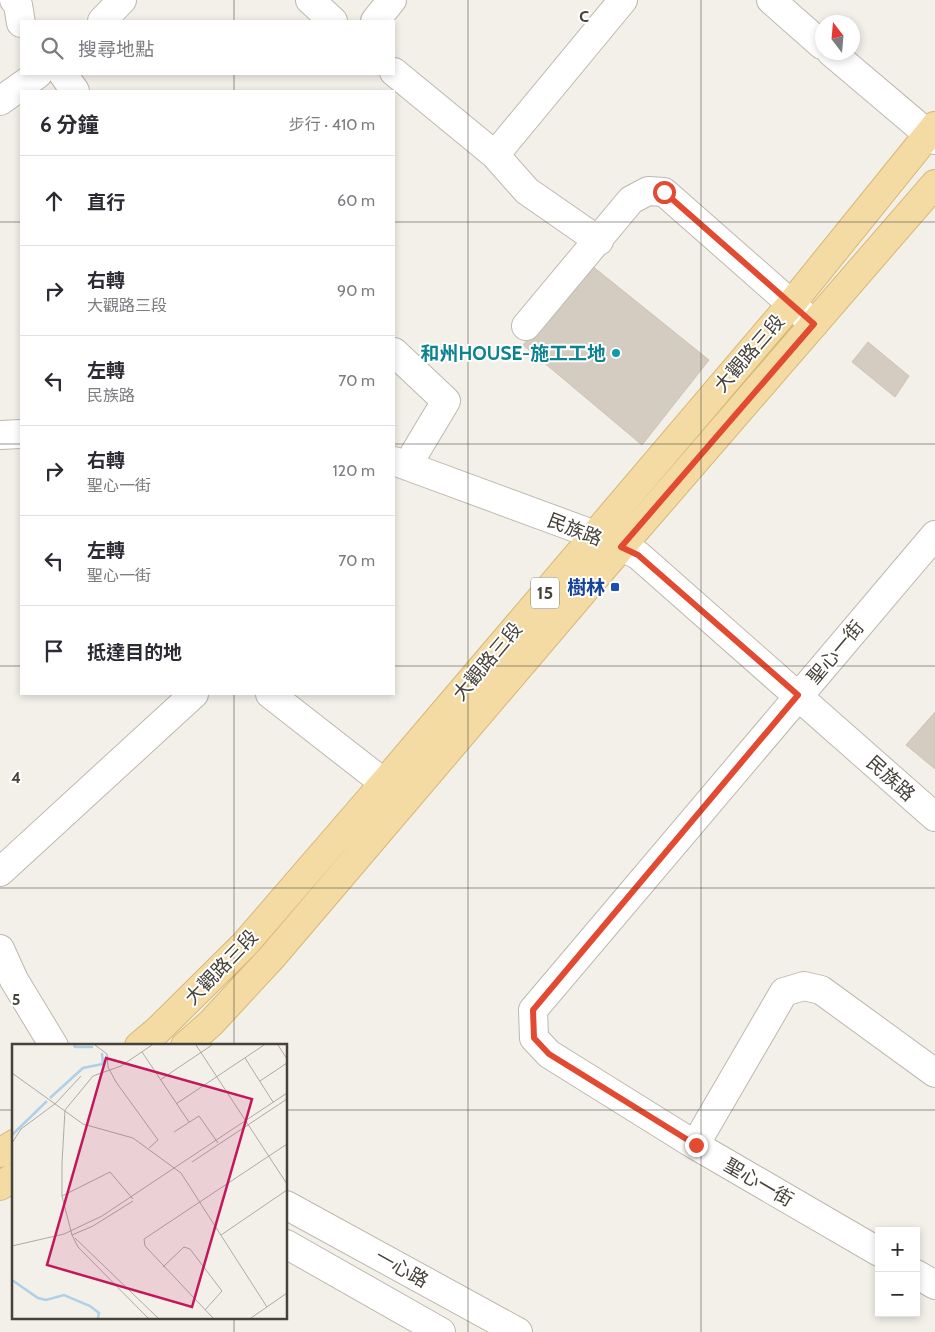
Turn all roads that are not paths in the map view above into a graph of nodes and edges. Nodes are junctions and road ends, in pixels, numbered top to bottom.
1 (14, 0) edge
2 (122, 0) edge
3 (310, 0) edge
4 (392, 0) edge
5 (623, 0) edge
6 (771, 0) edge
7 (20, 20) edge
8 (103, 20) edge
9 (332, 20) edge
10 (376, 20) edge
11 (815, 39) edge
12 (841, 60) edge
13 (395, 73) edge
14 (37, 75) edge
15 (64, 75) edge
16 (74, 90) edge
17 (0, 101) edge
18 (933, 133) edge
19 (495, 155) junction
20 (935, 184) edge
21 (599, 241) junction
22 (792, 303) junction
23 (814, 324) junction
24 (526, 326) dead end
25 (395, 353) edge
26 (20, 434) edge
27 (0, 435) edge
28 (401, 463) edge
29 (595, 535) junction
30 (935, 535) edge
31 (621, 547) junction
32 (193, 695) edge
33 (271, 695) edge
34 (798, 695) junction
35 (384, 783) junction
36 (410, 797) junction
37 (935, 817) edge
38 (0, 872) edge
39 (0, 949) edge
40 (53, 1044) edge
41 (141, 1044) edge
42 (188, 1044) edge
43 (935, 1073) edge
44 (12, 1145) edge
45 (696, 1145) junction
46 (0, 1153) edge
47 (12, 1178) edge
48 (0, 1186) edge
49 (288, 1206) edge
50 (288, 1245) edge
51 (875, 1250) edge
52 (920, 1276) edge
53 (935, 1285) edge
54 (441, 1332) edge
55 (518, 1332) edge

1 - 7 street
2 - 8 street
3 - 9 street
4 - 10 street
5 - 19 street
6 - 11 street
12 - 18 street
13 - 19 street
14 - 17 street
15 - 16 street
18 - 22 main road, 大觀路三段 / 15
19 - 21 street
20 - 23 main road, 大觀路三段 / 15
21 - 22 street
21 - 24 street
22 - 23 street
22 - 29 main road, 大觀路三段 / 15
23 - 31 main road, 大觀路三段 / 15
25 - 28 street
26 - 27 street
28 - 29 street, 民族路
29 - 31 street, 民族路
29 - 35 main road, 大觀路三段 / 15
30 - 34 street, 聖心一街
31 - 34 street, 民族路
31 - 36 main road, 大觀路三段 / 15
32 - 38 street
33 - 35 street
34 - 37 street, 民族路
34 - 45 street, 聖心一街
35 - 36 street
35 - 41 main road, 大觀路三段 / 15
36 - 42 main road, 大觀路三段 / 15
39 - 40 street
43 - 45 street
44 - 46 main road
45 - 51 street, 聖心一街
47 - 48 main road
49 - 55 street, 一心路
50 - 54 street, 一心路
52 - 53 street

